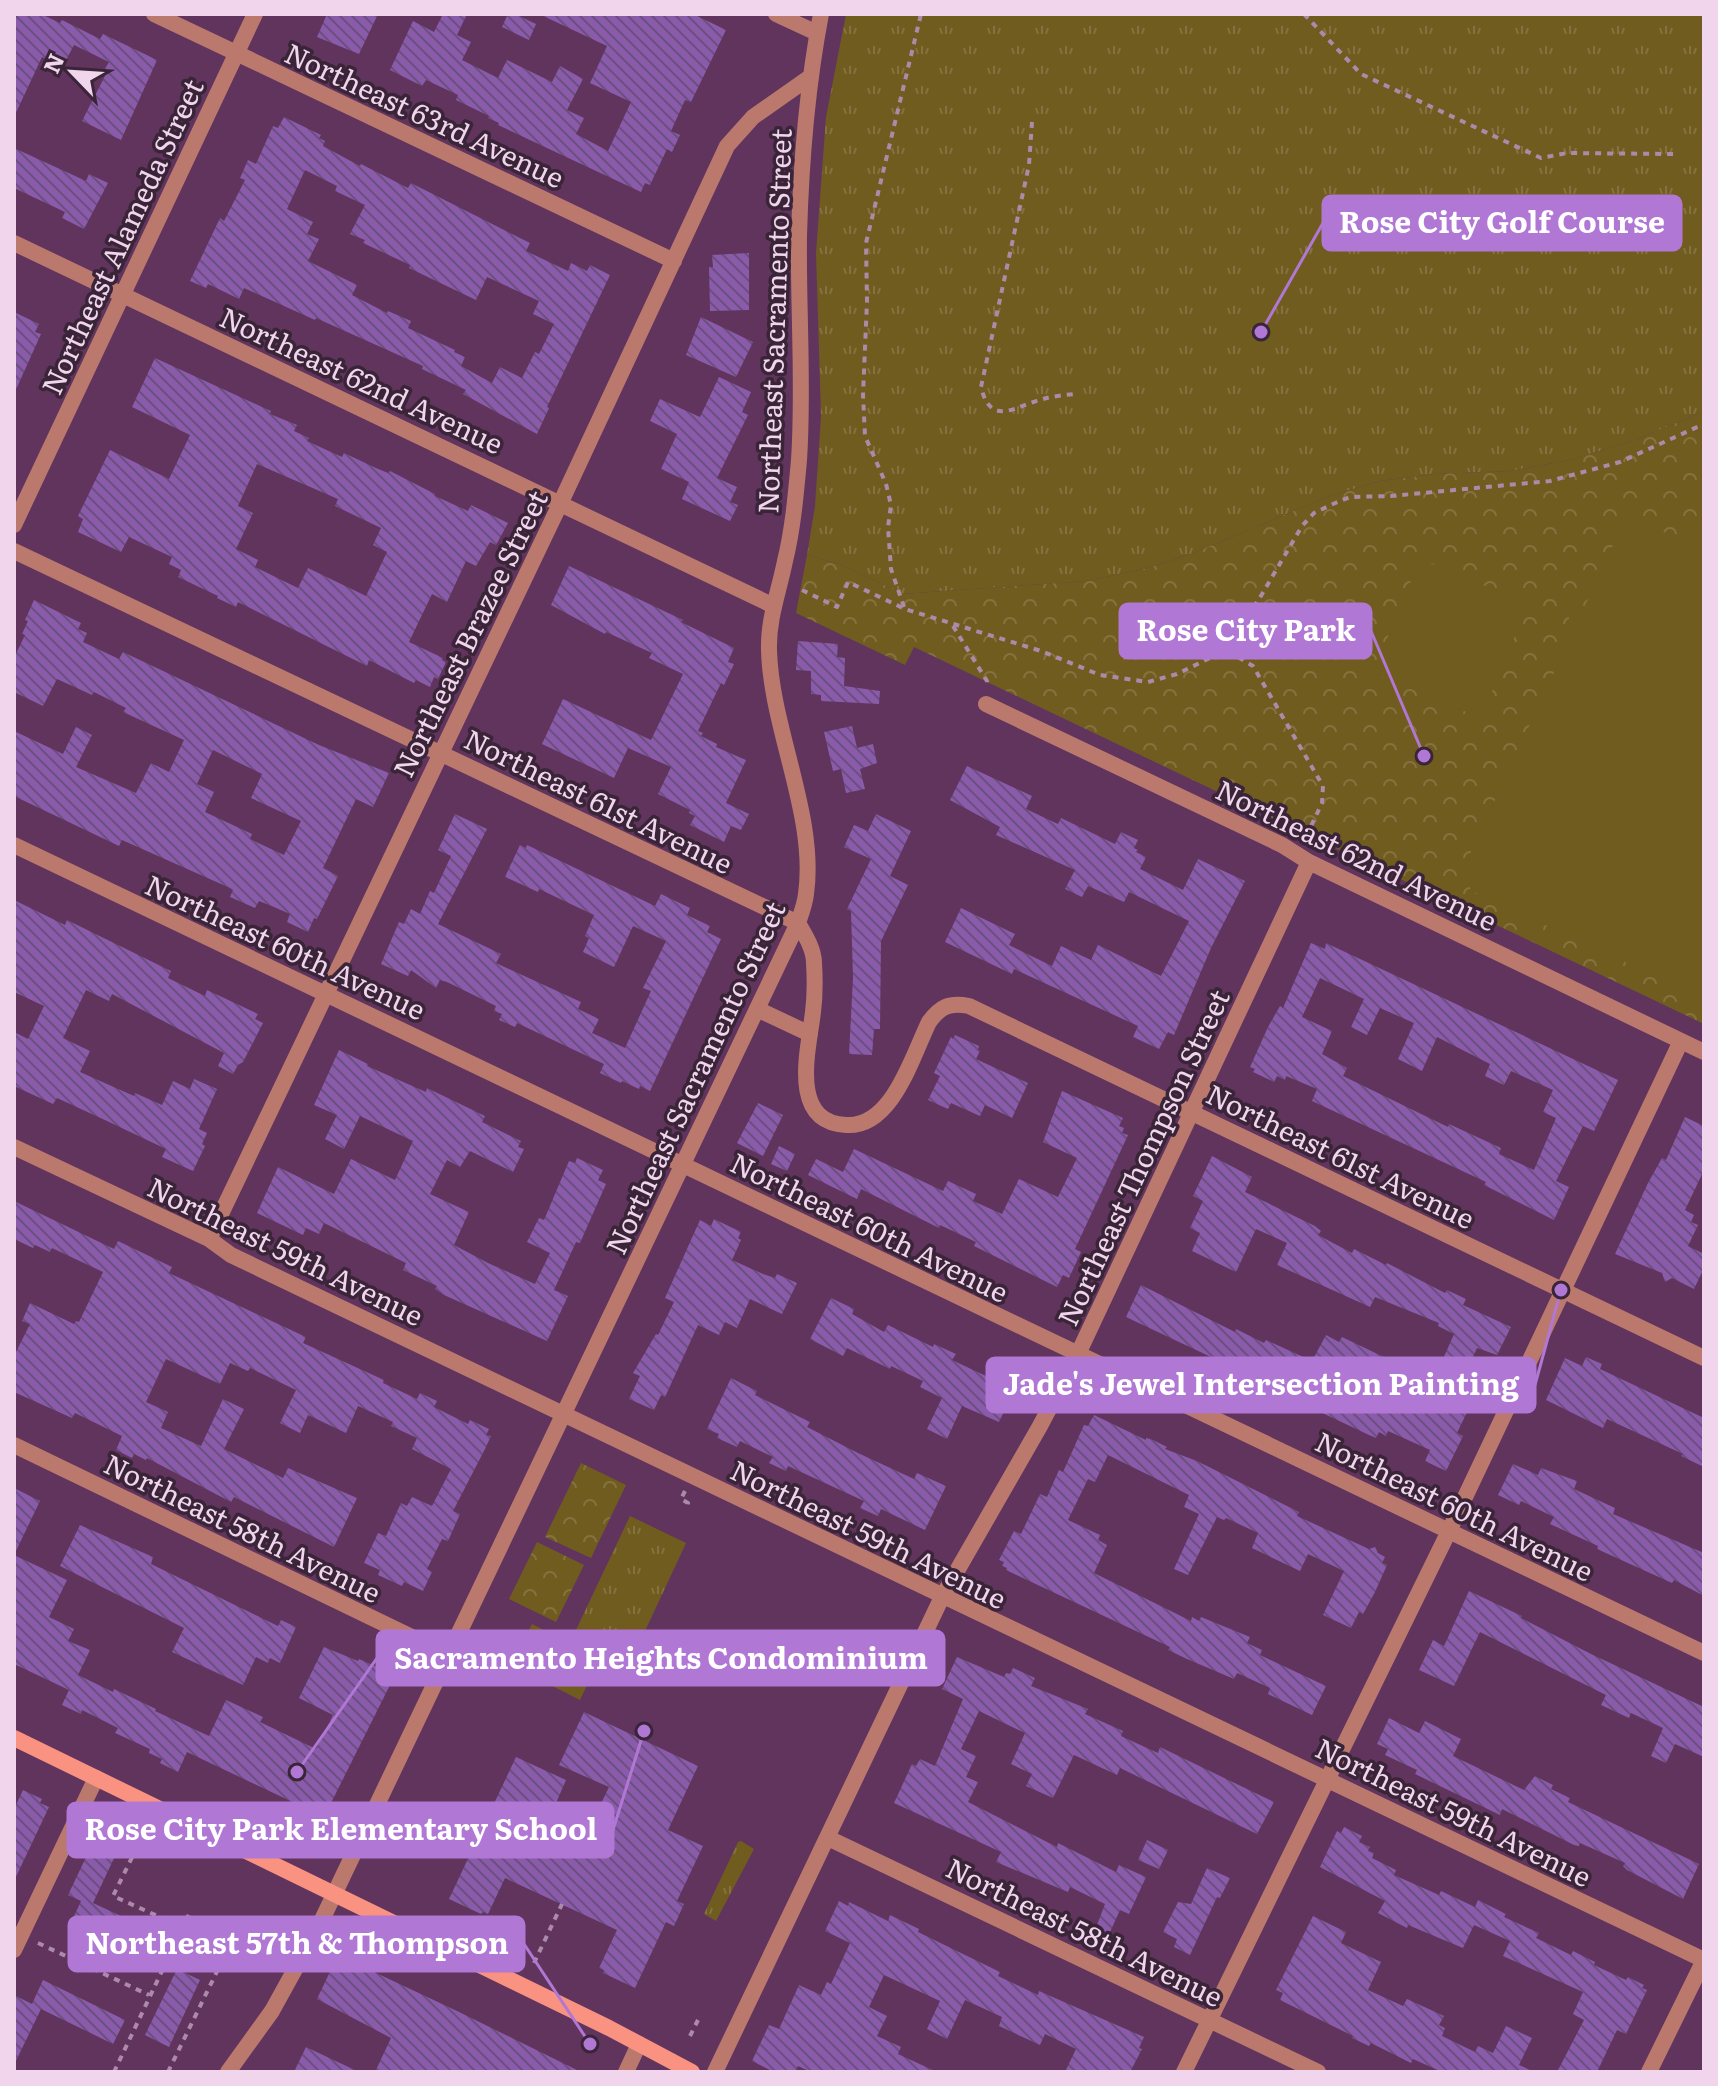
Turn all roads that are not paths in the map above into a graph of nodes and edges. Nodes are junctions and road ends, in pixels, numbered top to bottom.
1 (154, 14) edge
2 (255, 14) edge
3 (776, 14) edge
4 (821, 14) edge
5 (817, 33) junction
6 (237, 53) junction
7 (810, 77) junction
8 (14, 243) edge
9 (674, 261) junction
10 (122, 294) junction
11 (561, 502) junction
12 (14, 525) edge
13 (14, 551) edge
14 (774, 606) junction
15 (986, 704) road end
16 (440, 752) junction
17 (14, 845) edge
18 (1309, 862) junction
19 (798, 923) junction
20 (325, 993) junction
21 (757, 1009) junction
22 (810, 1034) junction
23 (1681, 1041) junction
24 (1704, 1052) edge
25 (1192, 1112) junction
26 (14, 1147) edge
27 (682, 1164) junction
28 (209, 1239) junction
29 (1561, 1290) junction
30 (1078, 1354) junction
31 (1704, 1358) edge
32 (564, 1415) junction
33 (14, 1445) edge
34 (1449, 1531) junction
35 (942, 1597) junction
36 (1704, 1653) edge
37 (449, 1655) junction
38 (14, 1738) edge
39 (96, 1778) junction
40 (1327, 1780) junction
41 (828, 1838) junction
42 (334, 1894) junction
43 (18, 1942) edge
44 (1704, 1960) edge
45 (1209, 2020) junction
46 (639, 2044) junction
47 (228, 2072) edge
48 (626, 2072) edge
49 (692, 2072) edge
50 (715, 2072) edge
51 (1184, 2072) edge
52 (1318, 2072) edge
53 (1649, 2072) edge

1 - 6 street, Northeast 63rd Avenue
2 - 6 street, Northeast Alameda Street
3 - 5 street
4 - 5 street, Northeast Sacramento Street
5 - 7 street, Northeast Sacramento Street
6 - 9 street, Northeast 63rd Avenue
6 - 10 street, Northeast Alameda Street
7 - 9 street, Northeast Brazee Street
7 - 14 street, Northeast Sacramento Street
8 - 10 street, Northeast 62nd Avenue
9 - 11 street, Northeast Brazee Street
10 - 11 street, Northeast 62nd Avenue
10 - 12 street, Northeast Alameda Street
11 - 14 street, Northeast 62nd Avenue
11 - 16 street, Northeast Brazee Street
13 - 16 street, Northeast 61st Avenue
14 - 19 street, Northeast Sacramento Street
15 - 18 street, Northeast 62nd Avenue
16 - 19 street, Northeast 61st Avenue
16 - 20 street, Northeast Brazee Street
17 - 20 street, Northeast 60th Avenue
18 - 23 street, Northeast 62nd Avenue
18 - 25 street, Northeast Thompson Street
19 - 21 street, Northeast Sacramento Street
19 - 22 street, Northeast 61st Avenue
20 - 27 street, Northeast 60th Avenue
20 - 28 street, Northeast Brazee Street
21 - 22 street
21 - 27 street, Northeast Sacramento Street
22 - 25 street, Northeast 61st Avenue
23 - 24 street, Northeast 62nd Avenue
23 - 29 street
25 - 29 street, Northeast 61st Avenue
25 - 30 street, Northeast Thompson Street
26 - 28 street, Northeast 59th Avenue
27 - 30 street, Northeast 60th Avenue
27 - 32 street, Northeast Sacramento Street
28 - 32 street, Northeast 59th Avenue
29 - 31 street, Northeast 61st Avenue
29 - 34 street
30 - 34 street, Northeast 60th Avenue
30 - 35 street, Northeast Thompson Street
32 - 35 street, Northeast 59th Avenue
32 - 37 street, Northeast Sacramento Street
33 - 37 street, Northeast 58th Avenue
34 - 36 street, Northeast 60th Avenue
34 - 40 street
35 - 40 street, Northeast 59th Avenue
35 - 41 street, Northeast Thompson Street
37 - 42 street, Northeast Sacramento Street
38 - 39 main road
39 - 42 main road
39 - 43 street
40 - 44 street, Northeast 59th Avenue
40 - 45 street
41 - 45 street, Northeast 58th Avenue
41 - 50 street, Northeast Thompson Street
42 - 46 main road
42 - 47 street, Northeast Sacramento Street
44 - 53 street
45 - 51 street
45 - 52 street, Northeast 58th Avenue
46 - 48 street
46 - 49 main road

